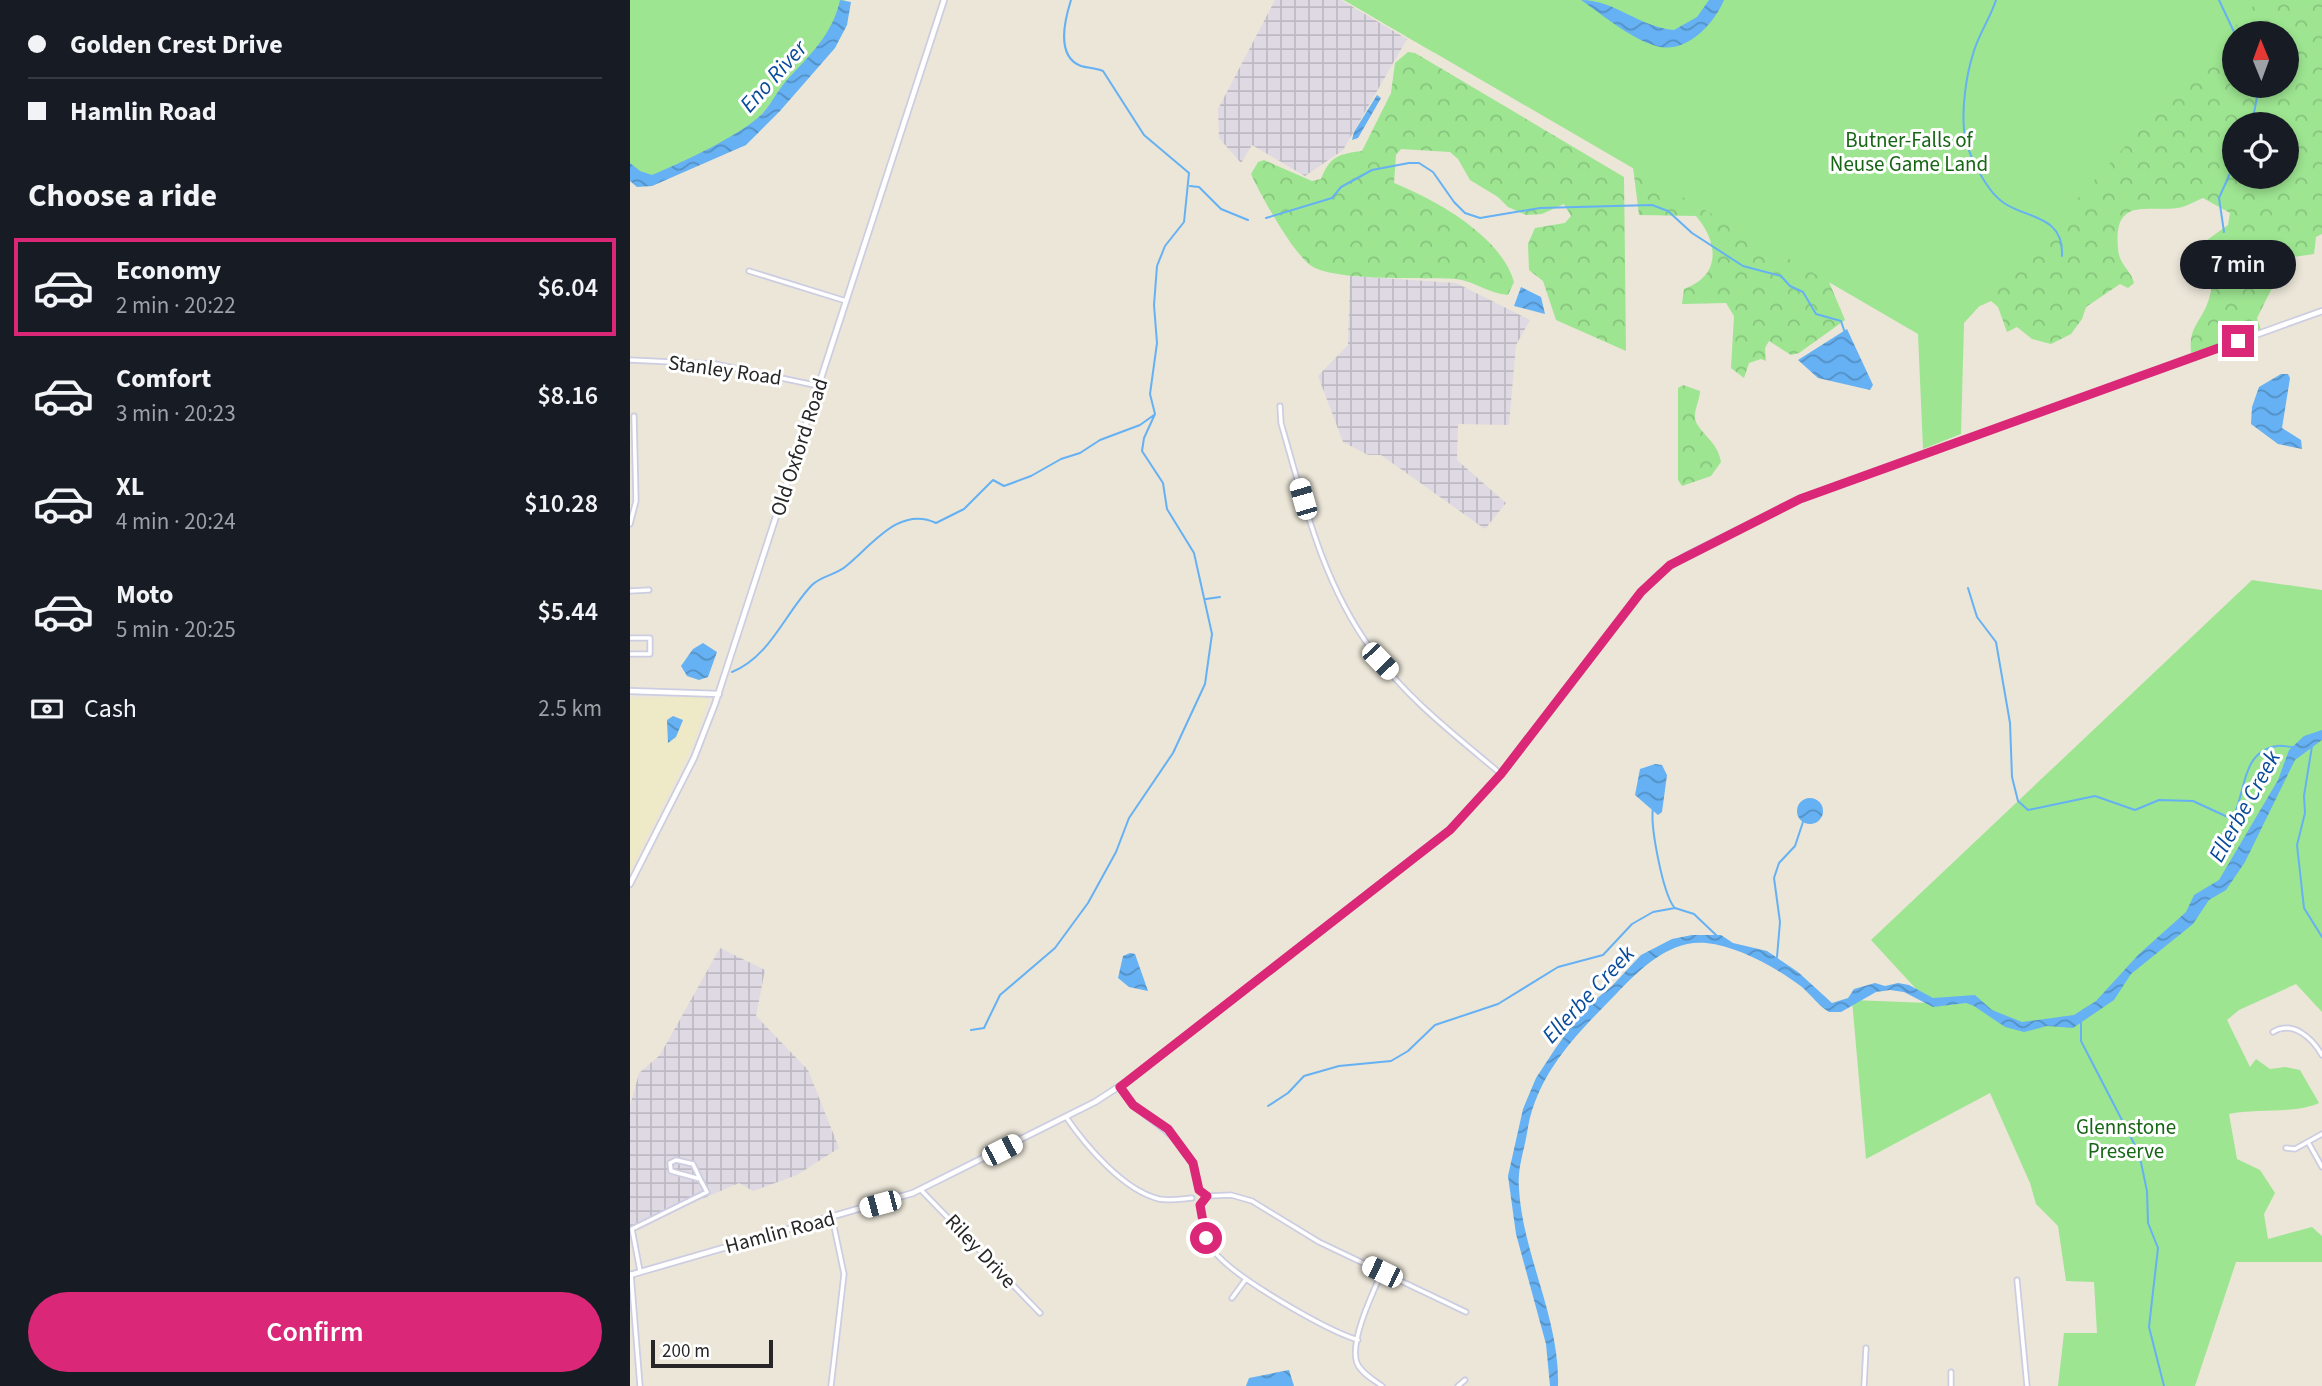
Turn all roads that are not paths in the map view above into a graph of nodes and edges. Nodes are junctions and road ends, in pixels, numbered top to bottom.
1 (944, 0) edge
2 (749, 271) dead end
3 (846, 301) junction
4 (2322, 311) edge
5 (630, 360) edge
6 (819, 386) junction
7 (1280, 406) dead end
8 (634, 416) dead end
9 (633, 450) edge
10 (630, 524) edge
11 (649, 590) dead end
12 (630, 591) edge
13 (630, 638) edge
14 (630, 654) edge
15 (630, 691) edge
16 (719, 694) junction
17 (1501, 774) junction
18 (630, 884) edge
19 (2273, 1032) dead end
20 (2322, 1055) edge
21 (1120, 1087) junction
22 (1066, 1116) junction
23 (2322, 1134) edge
24 (2308, 1142) junction
25 (2286, 1149) dead end
26 (2322, 1167) edge
27 (701, 1179) junction
28 (921, 1190) junction
29 (1199, 1190) junction
30 (1207, 1196) junction
31 (1192, 1198) junction
32 (1200, 1205) junction
33 (832, 1217) junction
34 (640, 1271) junction
35 (1382, 1272) junction
36 (631, 1275) edge
37 (1246, 1279) junction
38 (2017, 1280) dead end
39 (1232, 1298) dead end
40 (1466, 1312) dead end
41 (1040, 1313) dead end
42 (1358, 1340) junction
43 (1866, 1348) dead end
44 (1951, 1372) dead end
45 (1465, 1380) dead end
46 (640, 1386) edge
47 (831, 1386) edge
48 (1382, 1386) edge
49 (1458, 1386) edge
50 (1864, 1386) edge
51 (1951, 1386) edge
52 (2027, 1386) edge

1 - 3 street, Old Oxford Road
2 - 3 street
3 - 6 street, Old Oxford Road
4 - 17 street, Hamlin Road
5 - 6 street, Stanley Road
6 - 16 street, Old Oxford Road
7 - 17 street
8 - 9 street
9 - 10 street
11 - 12 street
13 - 14 street
15 - 16 street
16 - 18 street, Old Oxford Road
17 - 21 street, Hamlin Road
19 - 20 street
21 - 22 street, Hamlin Road
21 - 29 street
22 - 28 street, Hamlin Road
22 - 31 street
23 - 24 street
24 - 25 street
24 - 26 street
27 - 27 street
27 - 34 street
28 - 33 street, Hamlin Road
28 - 41 street, Riley Drive
29 - 30 street
29 - 31 street
30 - 32 street
30 - 35 street
31 - 32 street
32 - 37 street
33 - 34 street, Hamlin Road
33 - 47 street
34 - 36 street, Hamlin Road
35 - 40 street
35 - 42 street
36 - 46 street
37 - 39 street
37 - 42 street
38 - 52 street
42 - 48 street
43 - 50 street
44 - 51 street
45 - 49 street

